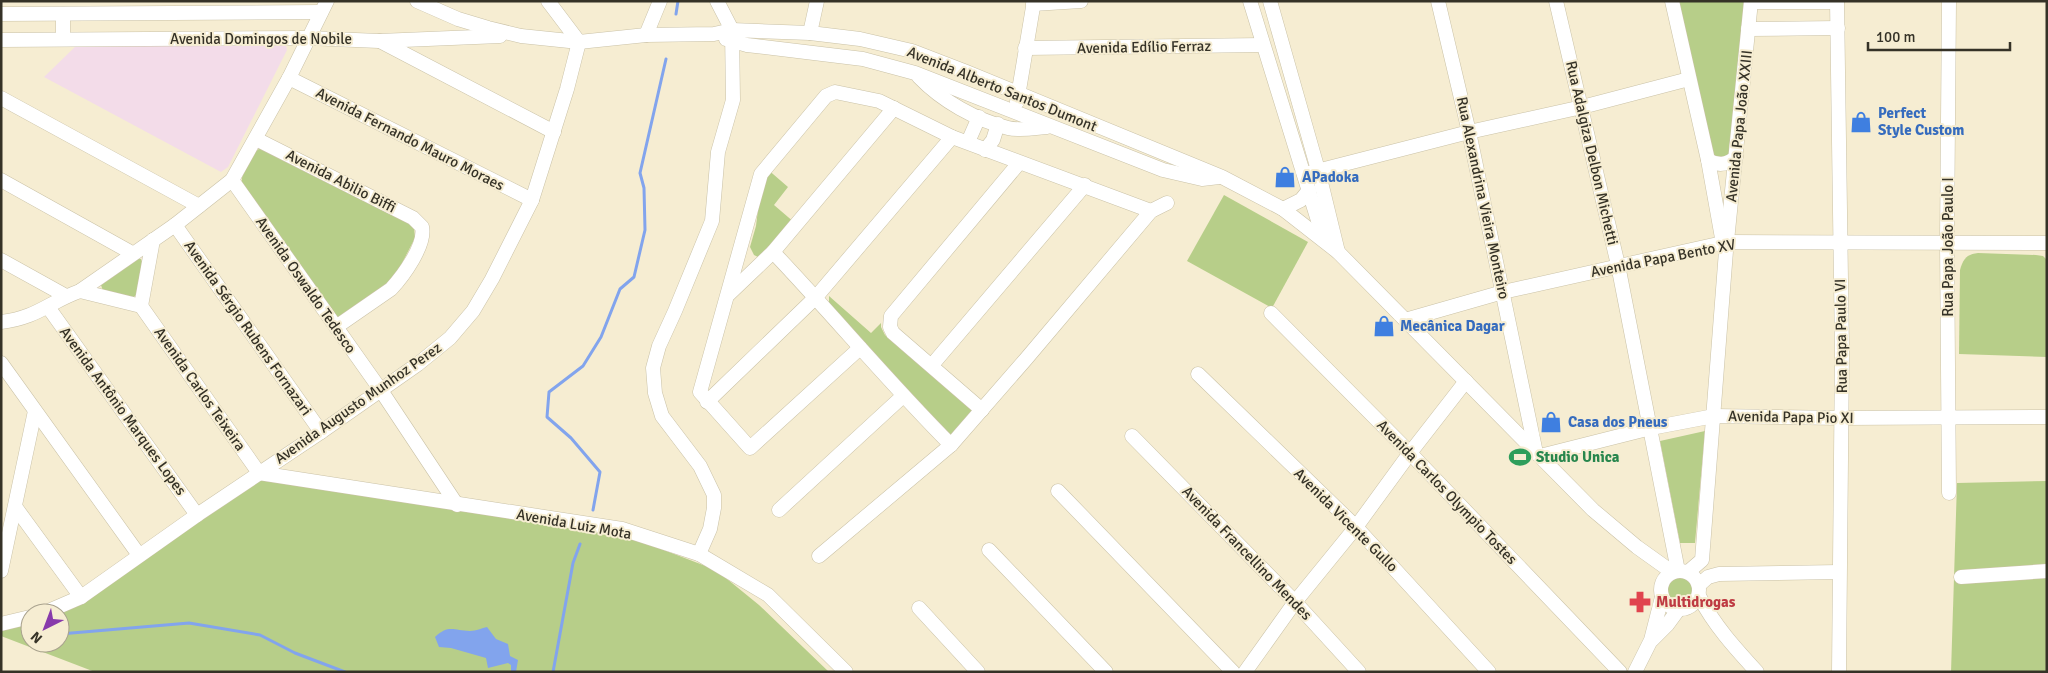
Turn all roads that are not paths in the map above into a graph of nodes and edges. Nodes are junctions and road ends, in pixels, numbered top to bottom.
1 (548, 1) edge
2 (660, 1) edge
3 (717, 1) edge
4 (817, 1) edge
5 (1081, 1) edge
6 (1250, 1) edge
7 (1270, 1) edge
8 (1438, 1) edge
9 (1556, 1) edge
10 (1672, 1) edge
11 (1837, 1) edge
12 (1949, 1) edge
13 (422, 2) edge
14 (1751, 2) edge
15 (1034, 3) edge
16 (324, 7) edge
17 (1, 14) edge
18 (63, 14) junction
19 (1838, 28) junction
20 (1748, 29) junction
21 (810, 33) junction
22 (646, 35) junction
23 (521, 36) junction
24 (733, 36) junction
25 (308, 38) junction
26 (63, 39) junction
27 (1, 40) edge
28 (379, 41) junction
29 (579, 42) junction
30 (1263, 45) junction
31 (1026, 48) junction
32 (964, 71) junction
33 (915, 72) junction
34 (289, 78) junction
35 (1689, 79) junction
36 (958, 90) junction
37 (1018, 93) junction
38 (1, 98) edge
39 (953, 105) junction
40 (1582, 107) junction
41 (894, 108) junction
42 (1016, 112) junction
43 (979, 117) junction
44 (1003, 126) junction
45 (1051, 126) junction
46 (554, 132) junction
47 (1469, 132) junction
48 (952, 137) junction
49 (256, 139) junction
50 (968, 142) junction
51 (985, 150) junction
52 (1736, 157) junction
53 (1708, 160) junction
54 (1019, 162) junction
55 (1311, 172) junction
56 (1222, 177) junction
57 (1, 180) edge
58 (232, 180) junction
59 (1085, 185) junction
60 (1309, 190) junction
61 (532, 200) junction
62 (1167, 203) dead end
63 (199, 206) junction
64 (1283, 209) junction
65 (1151, 211) junction
66 (175, 225) junction
67 (153, 240) junction
68 (1324, 240) junction
69 (1947, 241) junction
70 (1840, 242) junction
71 (2047, 243) edge
72 (1725, 245) junction
73 (773, 252) junction
74 (1338, 252) junction
75 (132, 253) junction
76 (739, 254) junction
77 (1, 260) edge
78 (759, 265) junction
79 (1618, 265) junction
80 (80, 291) junction
81 (1503, 292) junction
82 (729, 294) junction
83 (66, 296) junction
84 (816, 297) junction
85 (141, 306) junction
86 (48, 307) junction
87 (1271, 313) dead end
88 (1405, 320) junction
89 (1, 322) edge
90 (336, 327) junction
91 (860, 348) junction
92 (1, 362) edge
93 (932, 365) junction
94 (1198, 374) dead end
95 (1466, 381) junction
96 (380, 390) junction
97 (903, 396) junction
98 (707, 402) junction
99 (982, 410) junction
100 (35, 411) junction
101 (1714, 416) junction
102 (2047, 417) edge
103 (1842, 418) junction
104 (1949, 419) junction
105 (1651, 428) junction
106 (321, 432) junction
107 (1132, 436) dead end
108 (951, 445) junction
109 (1410, 453) junction
110 (1538, 455) junction
111 (259, 473) junction
112 (1058, 491) dead end
113 (1949, 493) dead end
114 (458, 505) junction
115 (16, 508) junction
116 (779, 510) dead end
117 (197, 515) junction
118 (1356, 528) junction
119 (1637, 547) junction
120 (989, 550) dead end
121 (699, 554) junction
122 (139, 556) junction
123 (819, 556) dead end
124 (1, 571) edge
125 (2047, 571) edge
126 (1679, 572) junction
127 (1839, 572) junction
128 (1961, 578) dead end
129 (1699, 591) junction
130 (1661, 592) junction
131 (81, 597) junction
132 (1295, 602) junction
133 (67, 603) edge
134 (919, 608) dead end
135 (1681, 609) junction
136 (20, 619) edge
137 (1, 624) edge
138 (1651, 640) junction
139 (1728, 640) junction
140 (846, 672) edge
141 (978, 672) edge
142 (1106, 672) edge
143 (1233, 672) edge
144 (1245, 672) edge
145 (1359, 672) edge
146 (1489, 672) edge
147 (1620, 672) edge
148 (1634, 672) edge
149 (1757, 672) edge
150 (1839, 672) edge

1 - 29 street
2 - 22 street
3 - 24 street
4 - 21 street
5 - 15 street
6 - 30 street
7 - 55 street
8 - 47 street, Rua Alexandrina Vieira Monteiro
9 - 40 street, Rua Adalgiza Delbon Michetti
10 - 35 street
11 - 14 street
11 - 19 street, Rua Papa Paulo VI
12 - 69 street, Rua Papa João Paulo I
13 - 23 street, Avenida Alberto Santos Dumont
14 - 20 street, Avenida Papa João XXIII
15 - 31 street
16 - 18 street, Avenida Domingos de Nobile
16 - 25 street
17 - 18 street, Avenida Domingos de Nobile
18 - 26 street
19 - 20 street
19 - 70 street, Rua Papa Paulo VI
20 - 52 street, Avenida Papa João XXIII
21 - 24 street, Avenida Alberto Santos Dumont
21 - 32 street, Avenida Alberto Santos Dumont
22 - 24 street, Avenida Alberto Santos Dumont
22 - 29 street, Avenida Alberto Santos Dumont
23 - 28 street, Avenida Domingos de Nobile
23 - 29 street, Avenida Alberto Santos Dumont
24 - 33 street, Avenida Alberto Santos Dumont
24 - 121 street
25 - 26 street, Avenida Domingos de Nobile
25 - 28 street, Avenida Domingos de Nobile
25 - 34 street
26 - 27 street, Avenida Domingos de Nobile
28 - 46 street
29 - 46 street, Avenida Augusto Munhoz Perez
30 - 31 street, Avenida Edílio Ferraz
30 - 55 street
31 - 37 street
32 - 36 street
32 - 37 street, Avenida Alberto Santos Dumont
33 - 36 street, Avenida Alberto Santos Dumont
33 - 39 street
34 - 49 street
34 - 61 street, Avenida Fernando Mauro Moraes
35 - 40 street
35 - 53 street
36 - 39 street
36 - 42 street, Avenida Alberto Santos Dumont
37 - 42 street
37 - 56 street, Avenida Alberto Santos Dumont
38 - 63 street
39 - 43 street
40 - 47 street
40 - 79 street, Rua Adalgiza Delbon Michetti
41 - 48 street
41 - 73 street
41 - 76 street
42 - 44 street
42 - 45 street, Avenida Alberto Santos Dumont
43 - 44 street
43 - 50 street
44 - 45 street
44 - 51 street
45 - 56 street, Avenida Alberto Santos Dumont
46 - 61 street, Avenida Augusto Munhoz Perez
47 - 55 street
47 - 81 street, Rua Alexandrina Vieira Monteiro
48 - 50 street
48 - 84 street
49 - 58 street
49 - 90 street, Avenida Abilio Biffi
50 - 51 street
51 - 54 street
52 - 53 street
52 - 72 street, Avenida Papa João XXIII
53 - 72 street
54 - 59 street
54 - 93 street
55 - 60 street
55 - 74 street
56 - 64 street, Avenida Alberto Santos Dumont
57 - 75 street
58 - 63 street
58 - 90 street, Avenida Oswaldo Tedesco
59 - 65 street
59 - 93 street
60 - 64 street
60 - 68 street
61 - 96 street, Avenida Augusto Munhoz Perez
62 - 65 street
63 - 66 street
64 - 68 street, Avenida Alberto Santos Dumont
65 - 99 street
66 - 67 street
66 - 106 street, Avenida Sérgio Rubens Fornazari
67 - 75 street
67 - 85 street
68 - 74 street, Avenida Alberto Santos Dumont
69 - 70 street, Avenida Papa Bento XV
69 - 71 street, Avenida Papa Bento XV
69 - 104 street, Rua Papa João Paulo I
70 - 72 street, Avenida Papa Bento XV
70 - 103 street, Rua Papa Paulo VI
72 - 79 street, Avenida Papa Bento XV
72 - 101 street, Avenida Papa João XXIII
73 - 78 street
73 - 84 street
74 - 88 street, Avenida Alberto Santos Dumont
75 - 80 street
76 - 78 street
76 - 82 street
77 - 83 street
78 - 82 street
79 - 81 street, Avenida Papa Bento XV
79 - 105 street, Rua Adalgiza Delbon Michetti
80 - 83 street
80 - 85 street
81 - 88 street, Avenida Papa Bento XV
81 - 110 street, Rua Alexandrina Vieira Monteiro
82 - 98 street
83 - 86 street
84 - 91 street
84 - 98 street
85 - 111 street, Avenida Carlos Teixeira
86 - 89 street
86 - 117 street, Avenida Antônio Marques Lopes
87 - 109 street, Avenida Carlos Olympio Tostes
88 - 95 street, Avenida Alberto Santos Dumont
90 - 96 street, Avenida Oswaldo Tedesco
91 - 97 street
91 - 98 street
92 - 100 street
93 - 99 street
94 - 118 street, Avenida Vicente Gullo
95 - 109 street
95 - 110 street, Avenida Alberto Santos Dumont
96 - 106 street, Avenida Augusto Munhoz Perez
96 - 114 street, Avenida Oswaldo Tedesco
97 - 108 street
97 - 116 street
99 - 108 street
100 - 115 street
100 - 122 street
101 - 103 street, Avenida Papa Pio XI
101 - 105 street, Avenida Papa Pio XI
101 - 126 street, Avenida Papa João XXIII
102 - 104 street, Avenida Papa Pio XI
103 - 104 street, Avenida Papa Pio XI
103 - 127 street, Rua Papa Paulo VI
104 - 113 street, Rua Papa João Paulo I
105 - 110 street, Avenida Papa Pio XI
105 - 126 street, Rua Adalgiza Delbon Michetti
106 - 111 street, Avenida Augusto Munhoz Perez
107 - 132 street, Avenida Francellino Mendes
108 - 123 street
109 - 118 street
109 - 147 street, Avenida Carlos Olympio Tostes
110 - 119 street, Avenida Alberto Santos Dumont
111 - 114 street, Avenida Luiz Mota
111 - 117 street, Avenida Augusto Munhoz Perez
112 - 143 street
114 - 121 street, Avenida Luiz Mota
115 - 124 street
115 - 131 street
117 - 122 street, Avenida Augusto Munhoz Perez
118 - 132 street
118 - 146 street, Avenida Vicente Gullo
119 - 126 street, Avenida Alberto Santos Dumont
119 - 130 street, Avenida Alberto Santos Dumont
120 - 142 street
121 - 140 street, Avenida Luiz Mota
122 - 131 street, Avenida Augusto Munhoz Perez
125 - 128 street
126 - 129 street
126 - 130 street
127 - 129 street
127 - 150 street, Rua Papa Paulo VI
129 - 135 street
129 - 139 street
130 - 135 street
130 - 138 street
131 - 133 street, Avenida Augusto Munhoz Perez
132 - 144 street
132 - 145 street, Avenida Francellino Mendes
134 - 141 street
135 - 138 street
135 - 139 street
136 - 137 street
138 - 148 street
139 - 149 street

